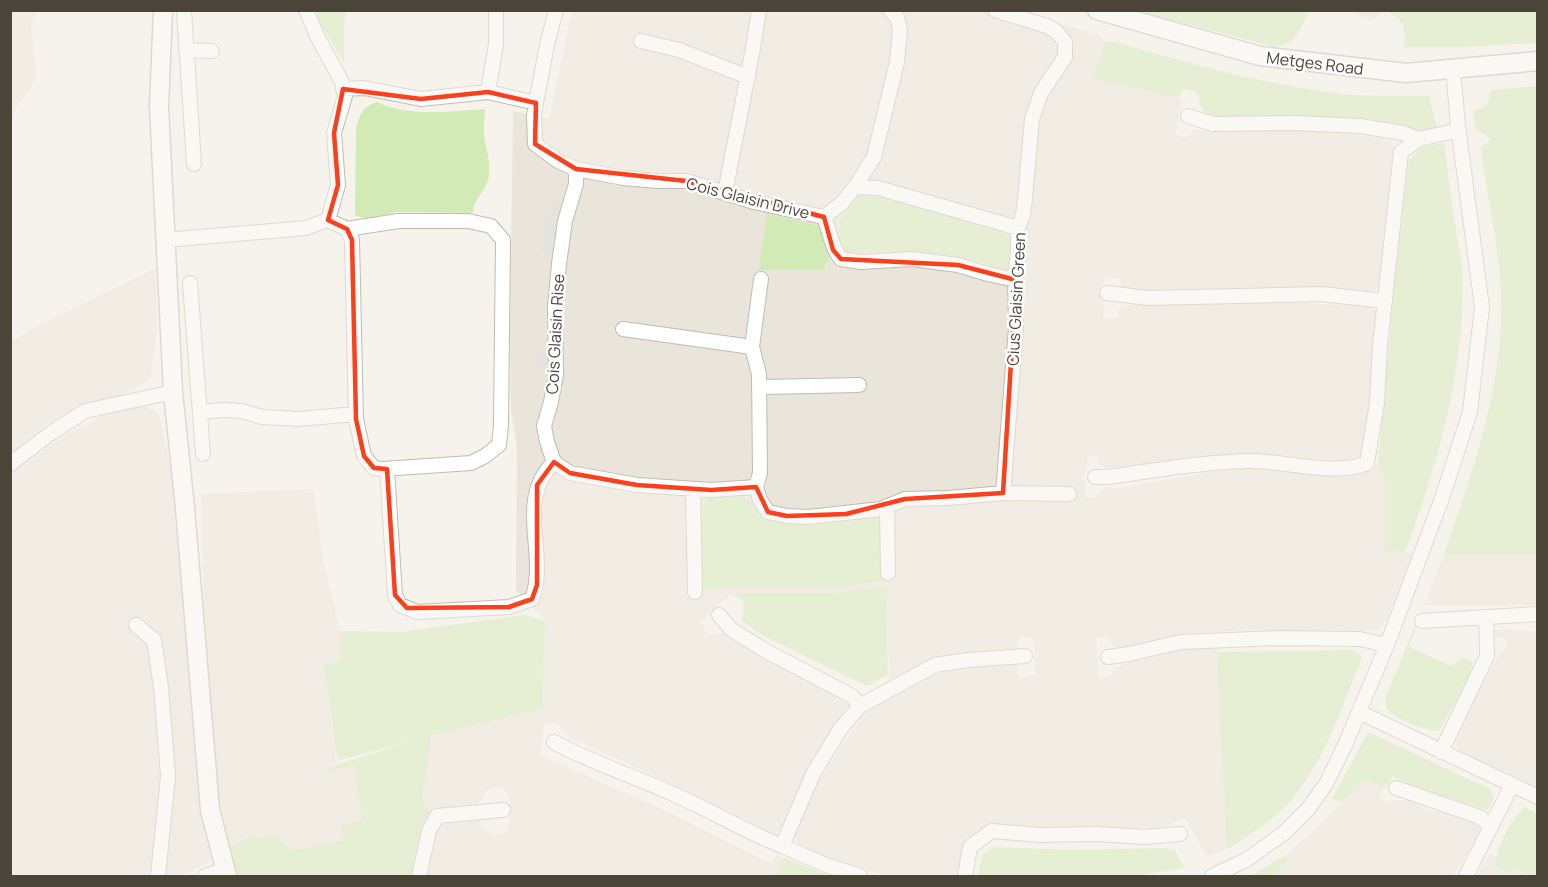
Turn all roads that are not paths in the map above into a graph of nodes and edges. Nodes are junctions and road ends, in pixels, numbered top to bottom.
1 (164, 10) edge
2 (184, 10) edge
3 (306, 10) edge
4 (496, 10) edge
5 (556, 10) edge
6 (759, 10) edge
7 (890, 10) edge
8 (995, 10) edge
9 (1097, 10) edge
10 (641, 41) dead end
11 (186, 50) junction
12 (212, 51) dead end
13 (1538, 62) edge
14 (1453, 69) junction
15 (748, 77) junction
16 (343, 89) junction
17 (488, 92) junction
18 (536, 103) junction
19 (1188, 116) dead end
20 (1459, 130) junction
21 (1419, 139) junction
22 (194, 164) dead end
23 (576, 169) junction
24 (855, 187) junction
25 (725, 193) junction
26 (824, 217) junction
27 (328, 220) junction
28 (1018, 228) junction
29 (347, 229) junction
30 (165, 240) junction
31 (761, 279) dead end
32 (1016, 280) junction
33 (190, 283) dead end
34 (1107, 293) dead end
35 (1384, 301) junction
36 (623, 329) dead end
37 (752, 347) junction
38 (859, 385) dead end
39 (759, 387) junction
40 (173, 392) junction
41 (201, 412) junction
42 (356, 414) junction
43 (203, 454) dead end
44 (554, 462) junction
45 (10, 464) edge
46 (387, 469) junction
47 (1095, 477) dead end
48 (756, 487) junction
49 (693, 489) junction
50 (1003, 493) junction
51 (1069, 494) dead end
52 (887, 506) junction
53 (888, 573) dead end
54 (695, 592) dead end
55 (1538, 614) edge
56 (719, 615) dead end
57 (1486, 617) junction
58 (1422, 621) dead end
59 (136, 625) dead end
60 (1387, 645) junction
61 (1025, 656) dead end
62 (1108, 657) dead end
63 (860, 706) junction
64 (1359, 712) junction
65 (554, 742) dead end
66 (1441, 752) junction
67 (1512, 785) junction
68 (1396, 789) dead end
69 (1538, 797) edge
70 (503, 810) dead end
71 (1490, 826) junction
72 (1180, 834) dead end
73 (782, 846) junction
74 (226, 873) edge
75 (158, 876) edge
76 (205, 876) edge
77 (419, 876) edge
78 (860, 876) edge
79 (965, 876) edge
80 (1212, 876) edge
81 (1466, 876) edge

1 - 30 street
2 - 11 street
3 - 16 street
4 - 17 street
5 - 18 street
6 - 15 street
7 - 24 street, Cois Glaisin Drive
8 - 28 street, Cius Glaisin Green
9 - 14 street, Metges Road
10 - 15 street
11 - 12 street
11 - 22 street
13 - 14 street, Metges Road
14 - 20 street
15 - 25 street
16 - 17 street
16 - 27 street
17 - 18 street
18 - 23 street, Cois Glaisin Drive
19 - 21 street
20 - 21 street
20 - 60 street
21 - 35 street
23 - 25 street, Cois Glaisin Drive
23 - 44 street, Cois Glaisin Rise
24 - 26 street, Cois Glaisin Drive
24 - 28 street
25 - 26 street, Cois Glaisin Drive
26 - 32 street, Cois Glaisin Drive
27 - 29 street
27 - 30 street
28 - 32 street, Cius Glaisin Green
29 - 42 street
29 - 46 street
30 - 40 street
31 - 37 street
32 - 50 street, Cius Glaisin Green
33 - 41 street
34 - 35 street
35 - 47 street
36 - 37 street
37 - 39 street
38 - 39 street
39 - 48 street
40 - 45 street
40 - 74 street
41 - 42 street
41 - 43 street
42 - 46 street
44 - 46 street
44 - 49 street
48 - 49 street
48 - 52 street
49 - 54 street
50 - 51 street
50 - 52 street
52 - 53 street
55 - 57 street
56 - 63 street
57 - 58 street
57 - 66 street
59 - 75 street
60 - 62 street
60 - 64 street
61 - 63 street
63 - 73 street
64 - 66 street
64 - 80 street
65 - 73 street
66 - 67 street
67 - 69 street
67 - 71 street
68 - 71 street
70 - 77 street
71 - 81 street
72 - 79 street
73 - 78 street
74 - 76 street

